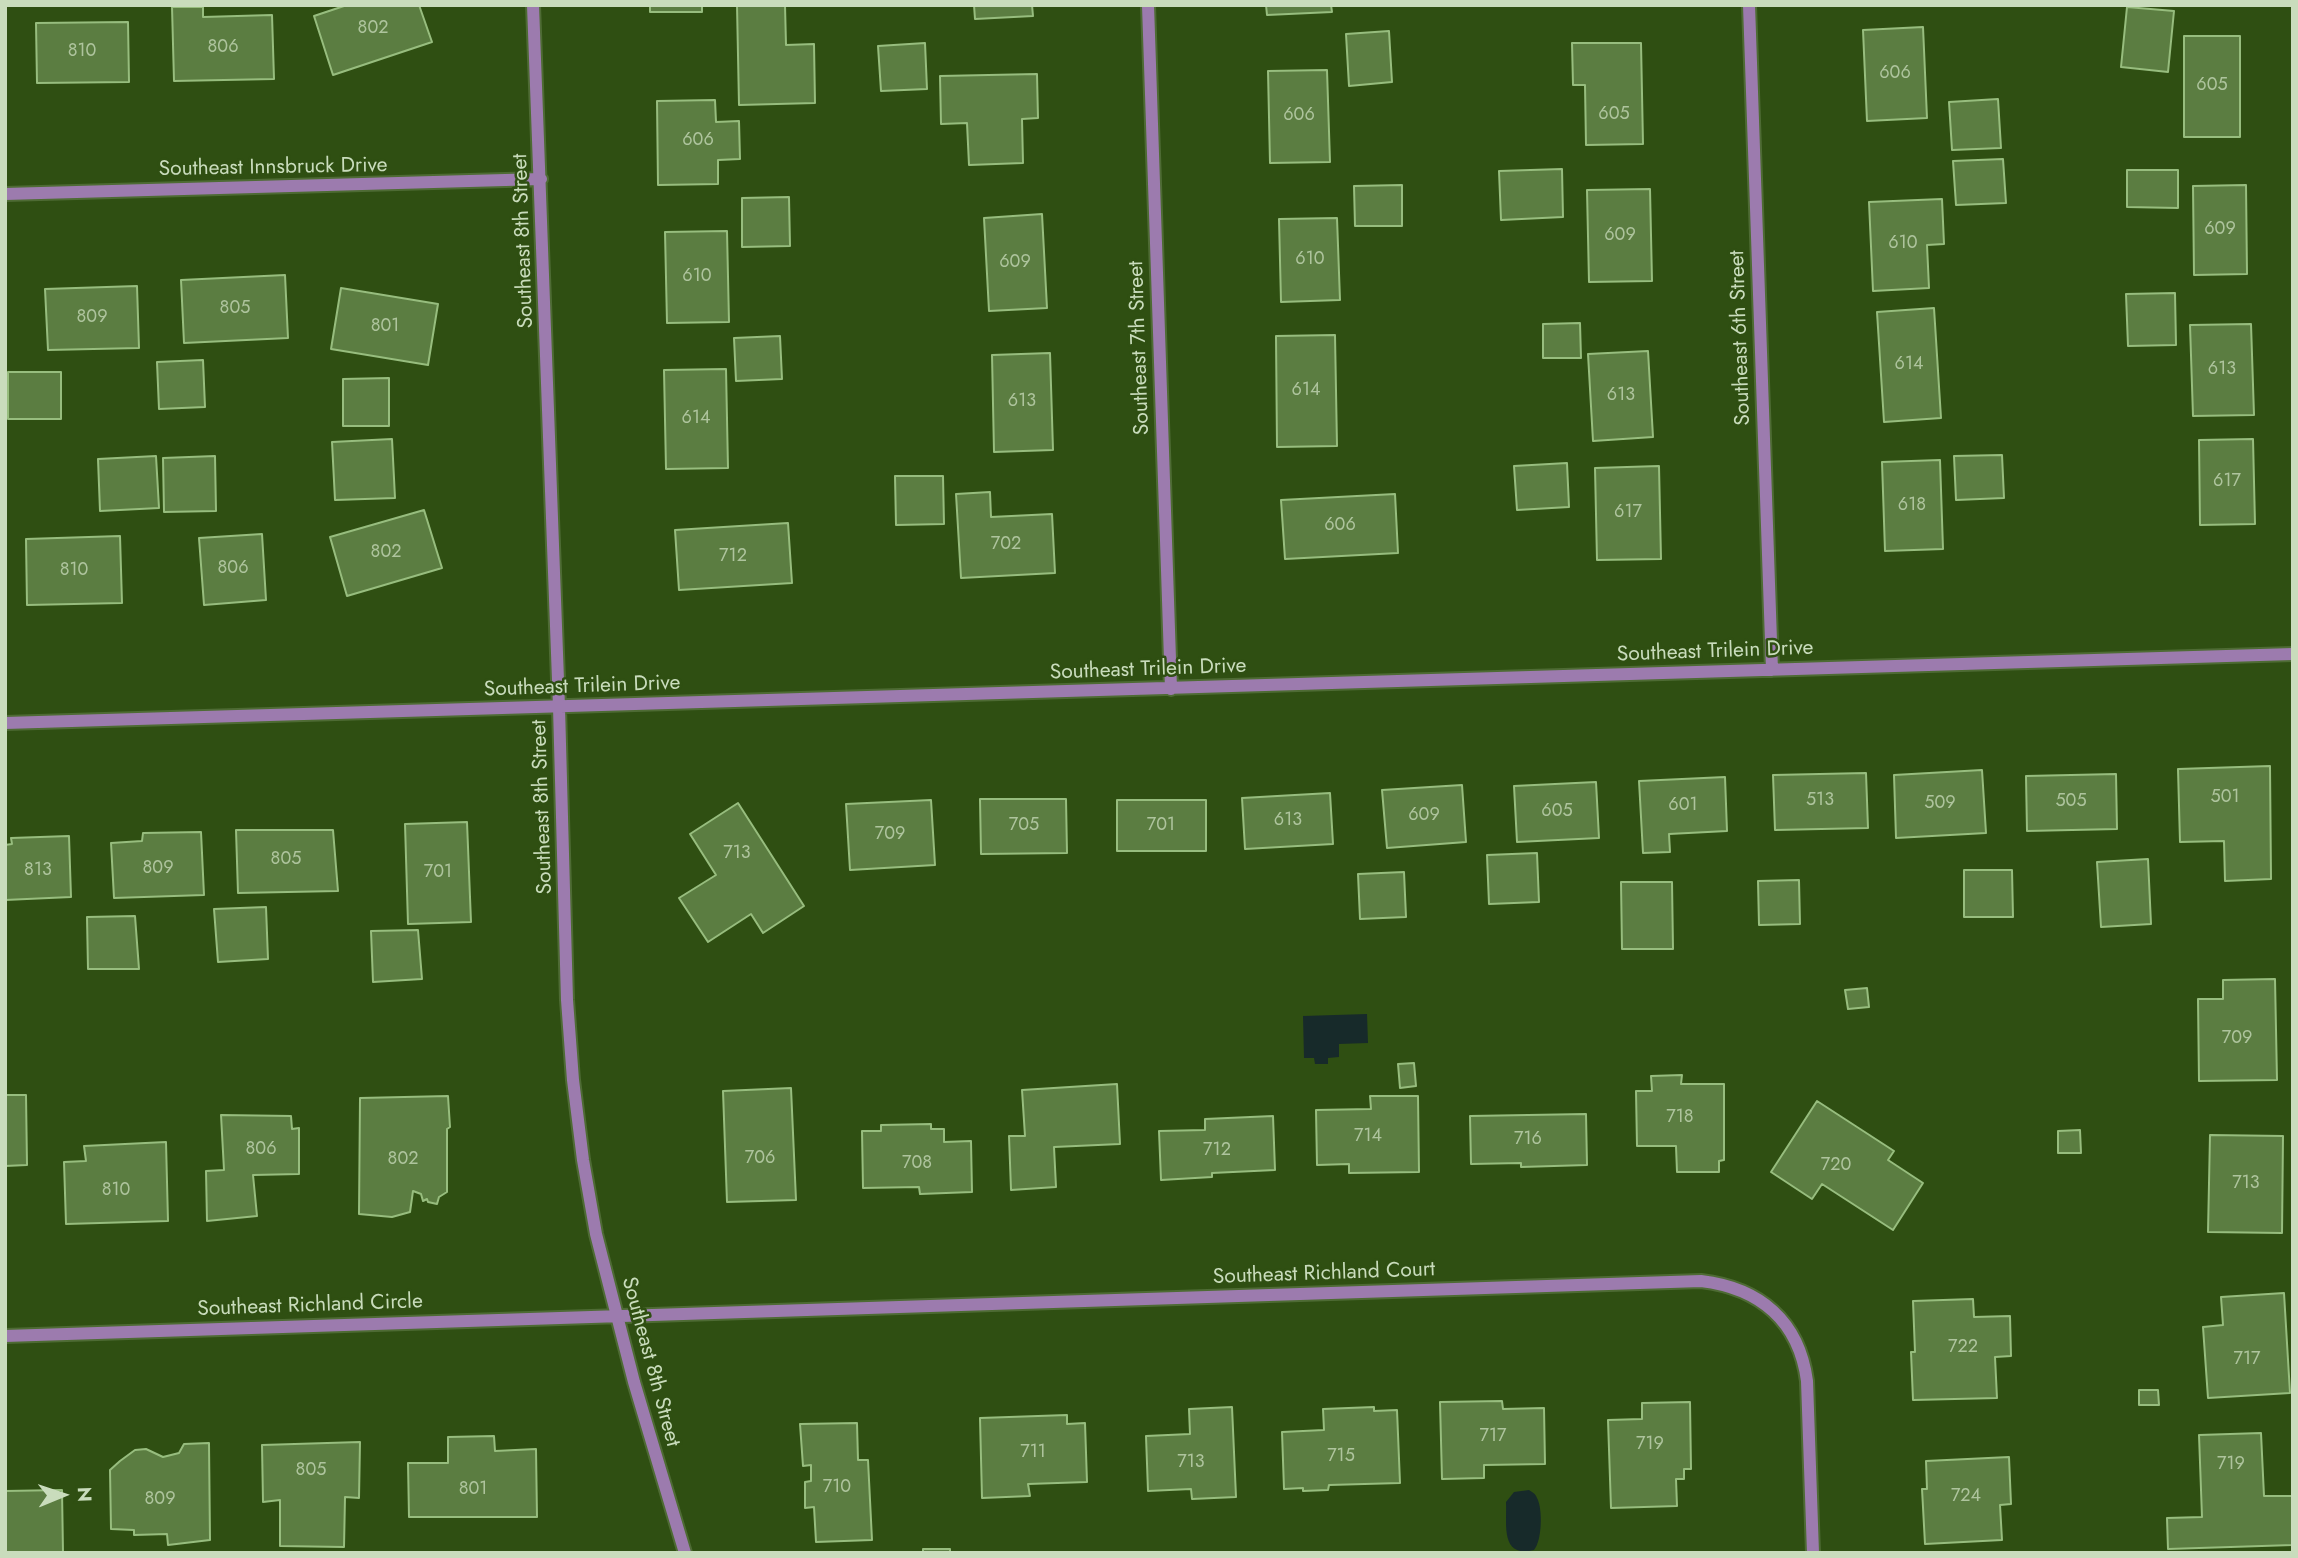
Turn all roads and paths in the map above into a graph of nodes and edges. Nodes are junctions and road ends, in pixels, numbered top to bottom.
1 (534, 5) edge
2 (1148, 5) edge
3 (1749, 5) edge
4 (541, 179) junction
5 (5, 194) edge
6 (2293, 653) edge
7 (1772, 670) junction
8 (1171, 689) junction
9 (559, 707) junction
10 (5, 723) edge
11 (617, 1315) junction
12 (5, 1336) edge
13 (685, 1553) edge
14 (1813, 1553) edge

1 - 4 street, Southeast 8th Street
2 - 8 street, Southeast 7th Street
3 - 7 street, Southeast 6th Street
4 - 5 street, Southeast Innsbruck Drive
4 - 9 street, Southeast 8th Street
6 - 7 street, Southeast Trilein Drive
7 - 8 street, Southeast Trilein Drive
8 - 9 street, Southeast Trilein Drive
9 - 10 street, Southeast Trilein Drive
9 - 11 street, Southeast 8th Street
11 - 12 street, Southeast Richland Circle
11 - 13 street, Southeast 8th Street
11 - 14 street, Southeast Richland Court

